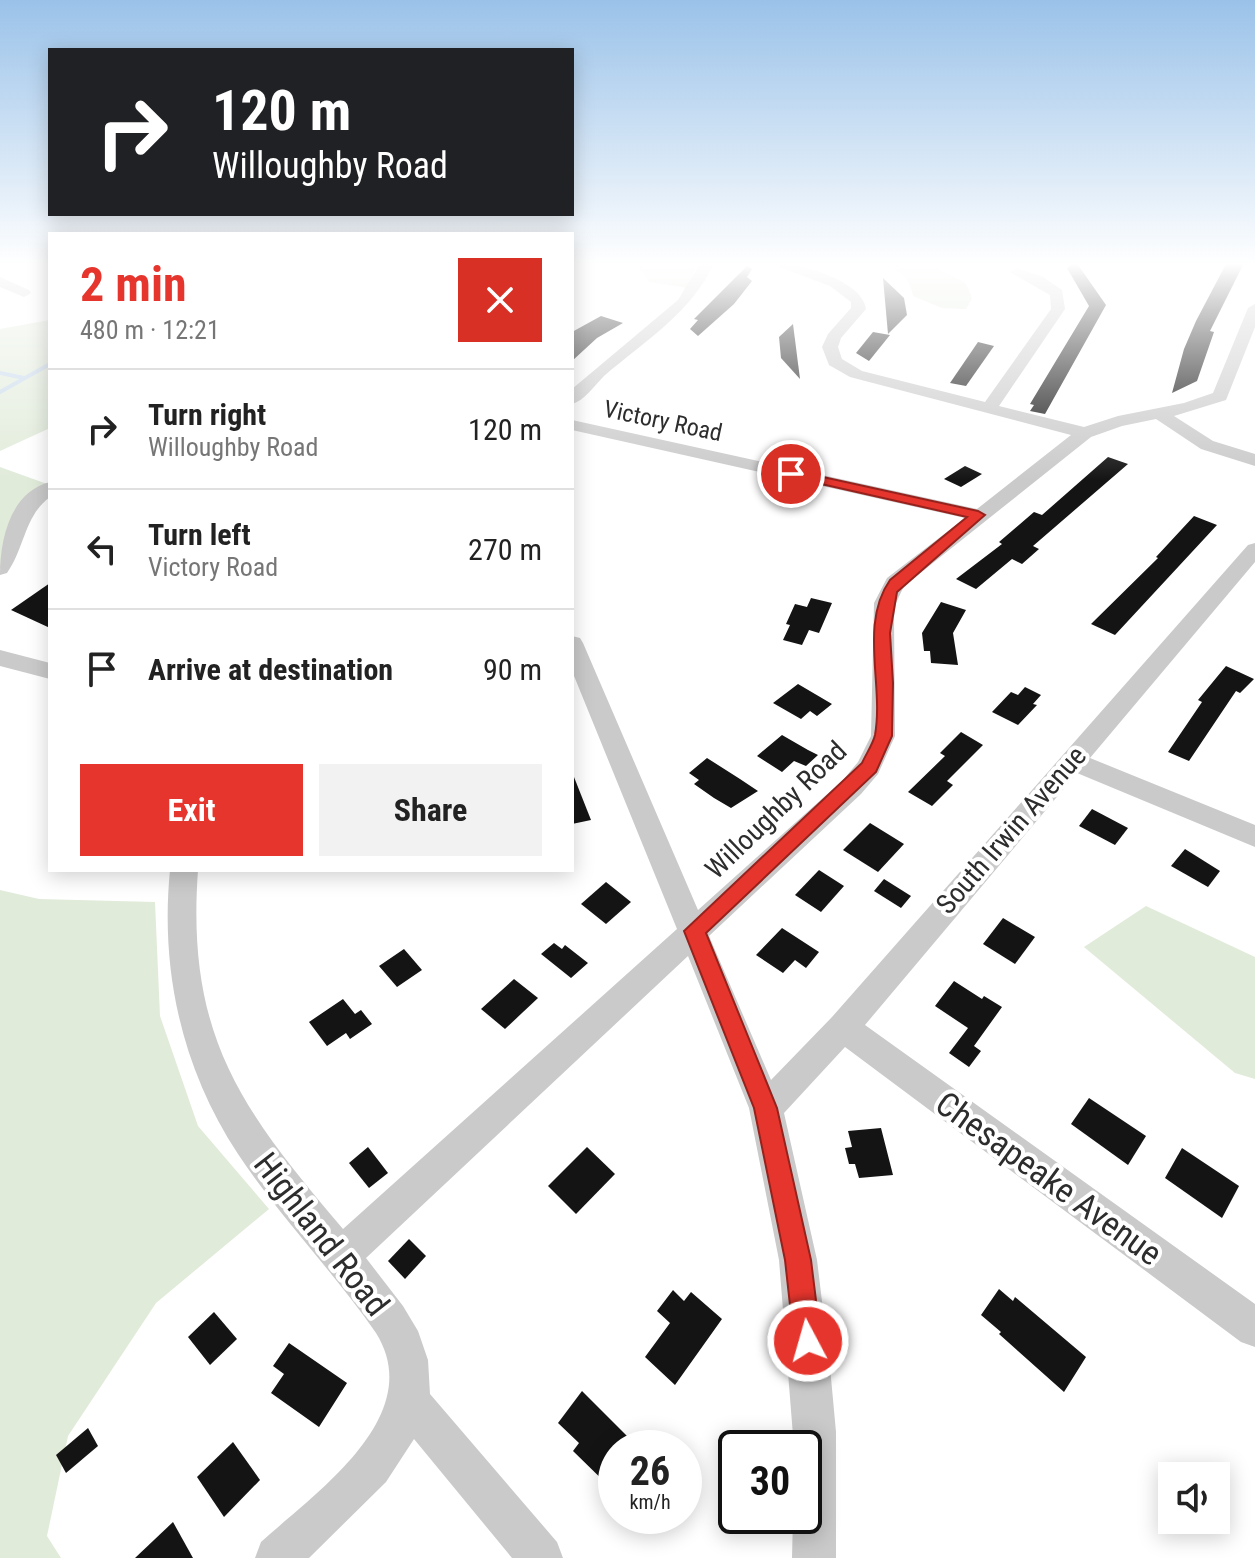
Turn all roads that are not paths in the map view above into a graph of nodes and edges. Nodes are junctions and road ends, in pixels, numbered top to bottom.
1 (639, 335) edge
2 (836, 335) edge
3 (1040, 335) edge
4 (1247, 335) edge
5 (580, 379) edge
6 (990, 407) junction
7 (1160, 414) junction
8 (574, 425) edge
9 (1085, 433) junction
10 (1255, 460) edge
11 (48, 490) edge
12 (978, 515) junction
13 (1255, 549) edge
14 (0, 569) edge
15 (574, 648) edge
16 (0, 658) edge
17 (48, 671) edge
18 (1071, 760) junction
19 (1255, 836) edge
20 (184, 872) edge
21 (694, 931) junction
22 (843, 1027) junction
23 (766, 1108) junction
24 (342, 1255) junction
25 (1255, 1328) edge
26 (409, 1401) junction
27 (277, 1558) edge
28 (541, 1558) edge
29 (814, 1558) edge

1 - 5 street
2 - 6 street
3 - 6 street
4 - 7 street, Willoughby Road
6 - 9 street
7 - 9 street, Willoughby Road
7 - 10 street
8 - 12 street, Victory Road
9 - 12 street, Willoughby Road
11 - 14 street
12 - 21 street, Willoughby Road
13 - 18 street, South Irwin Avenue
15 - 21 street
16 - 17 street
18 - 19 street
18 - 22 street, South Irwin Avenue
20 - 24 street, Highland Road
21 - 23 street
21 - 24 street, Willoughby Road
22 - 23 street, South Irwin Avenue
22 - 25 street, Chesapeake Avenue
23 - 29 street
24 - 26 street, Highland Road
26 - 27 street, Highland Road
26 - 28 street

